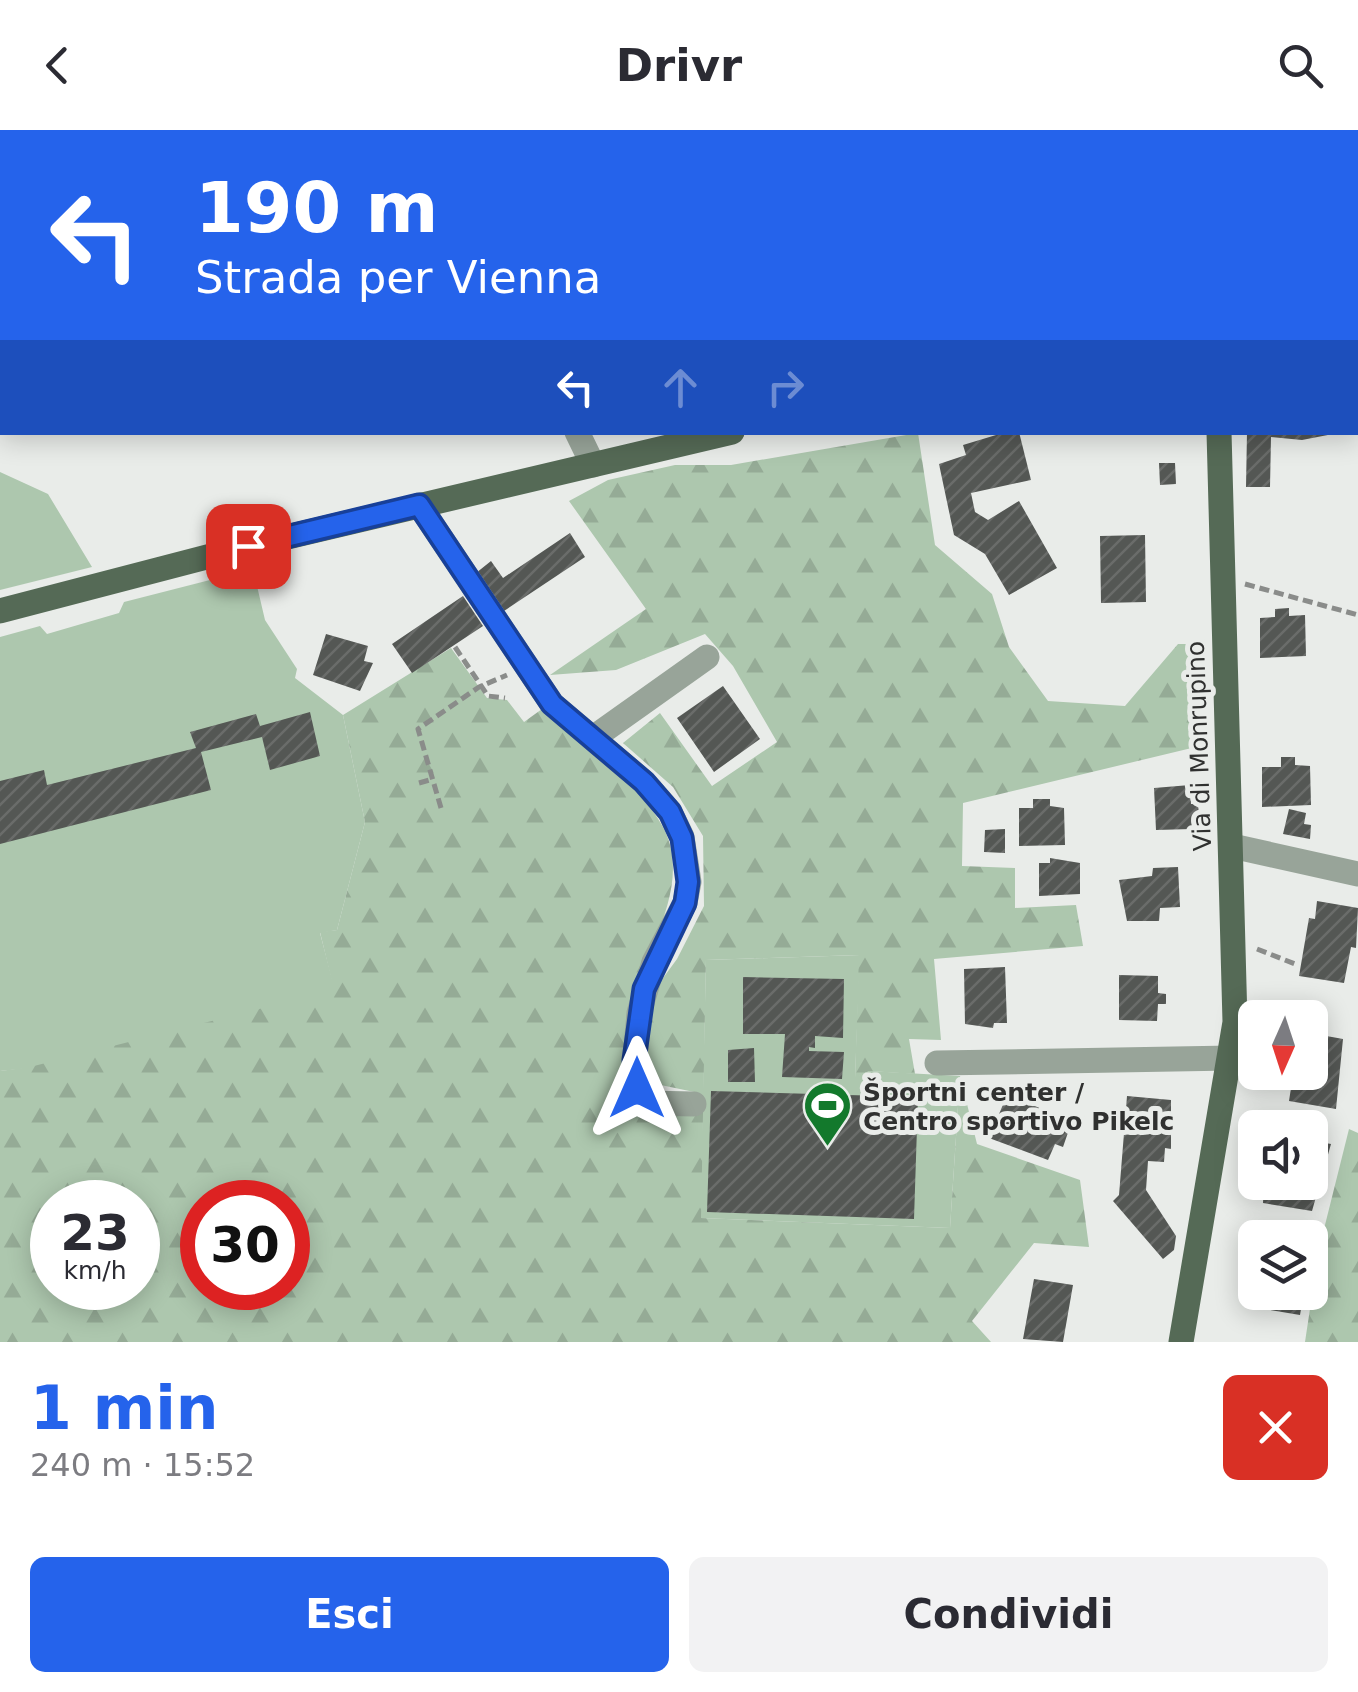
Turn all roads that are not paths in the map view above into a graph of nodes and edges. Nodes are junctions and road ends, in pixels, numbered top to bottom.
1 (578, 435) edge
2 (720, 435) edge
3 (1220, 435) edge
4 (593, 465) junction
5 (419, 505) junction
6 (0, 612) edge
7 (707, 657) dead end
8 (593, 738) junction
9 (1232, 846) junction
10 (1358, 874) edge
11 (1232, 1058) junction
12 (938, 1063) dead end
13 (694, 1104) dead end
14 (1181, 1342) edge

1 - 4 street
2 - 4 main road
3 - 9 main road, Via di Monrupino
4 - 5 main road
5 - 6 main road
5 - 8 street
7 - 8 street
8 - 13 street
9 - 10 street
9 - 11 main road, Via di Monrupino
11 - 12 street
11 - 14 main road, Via di Monrupino

